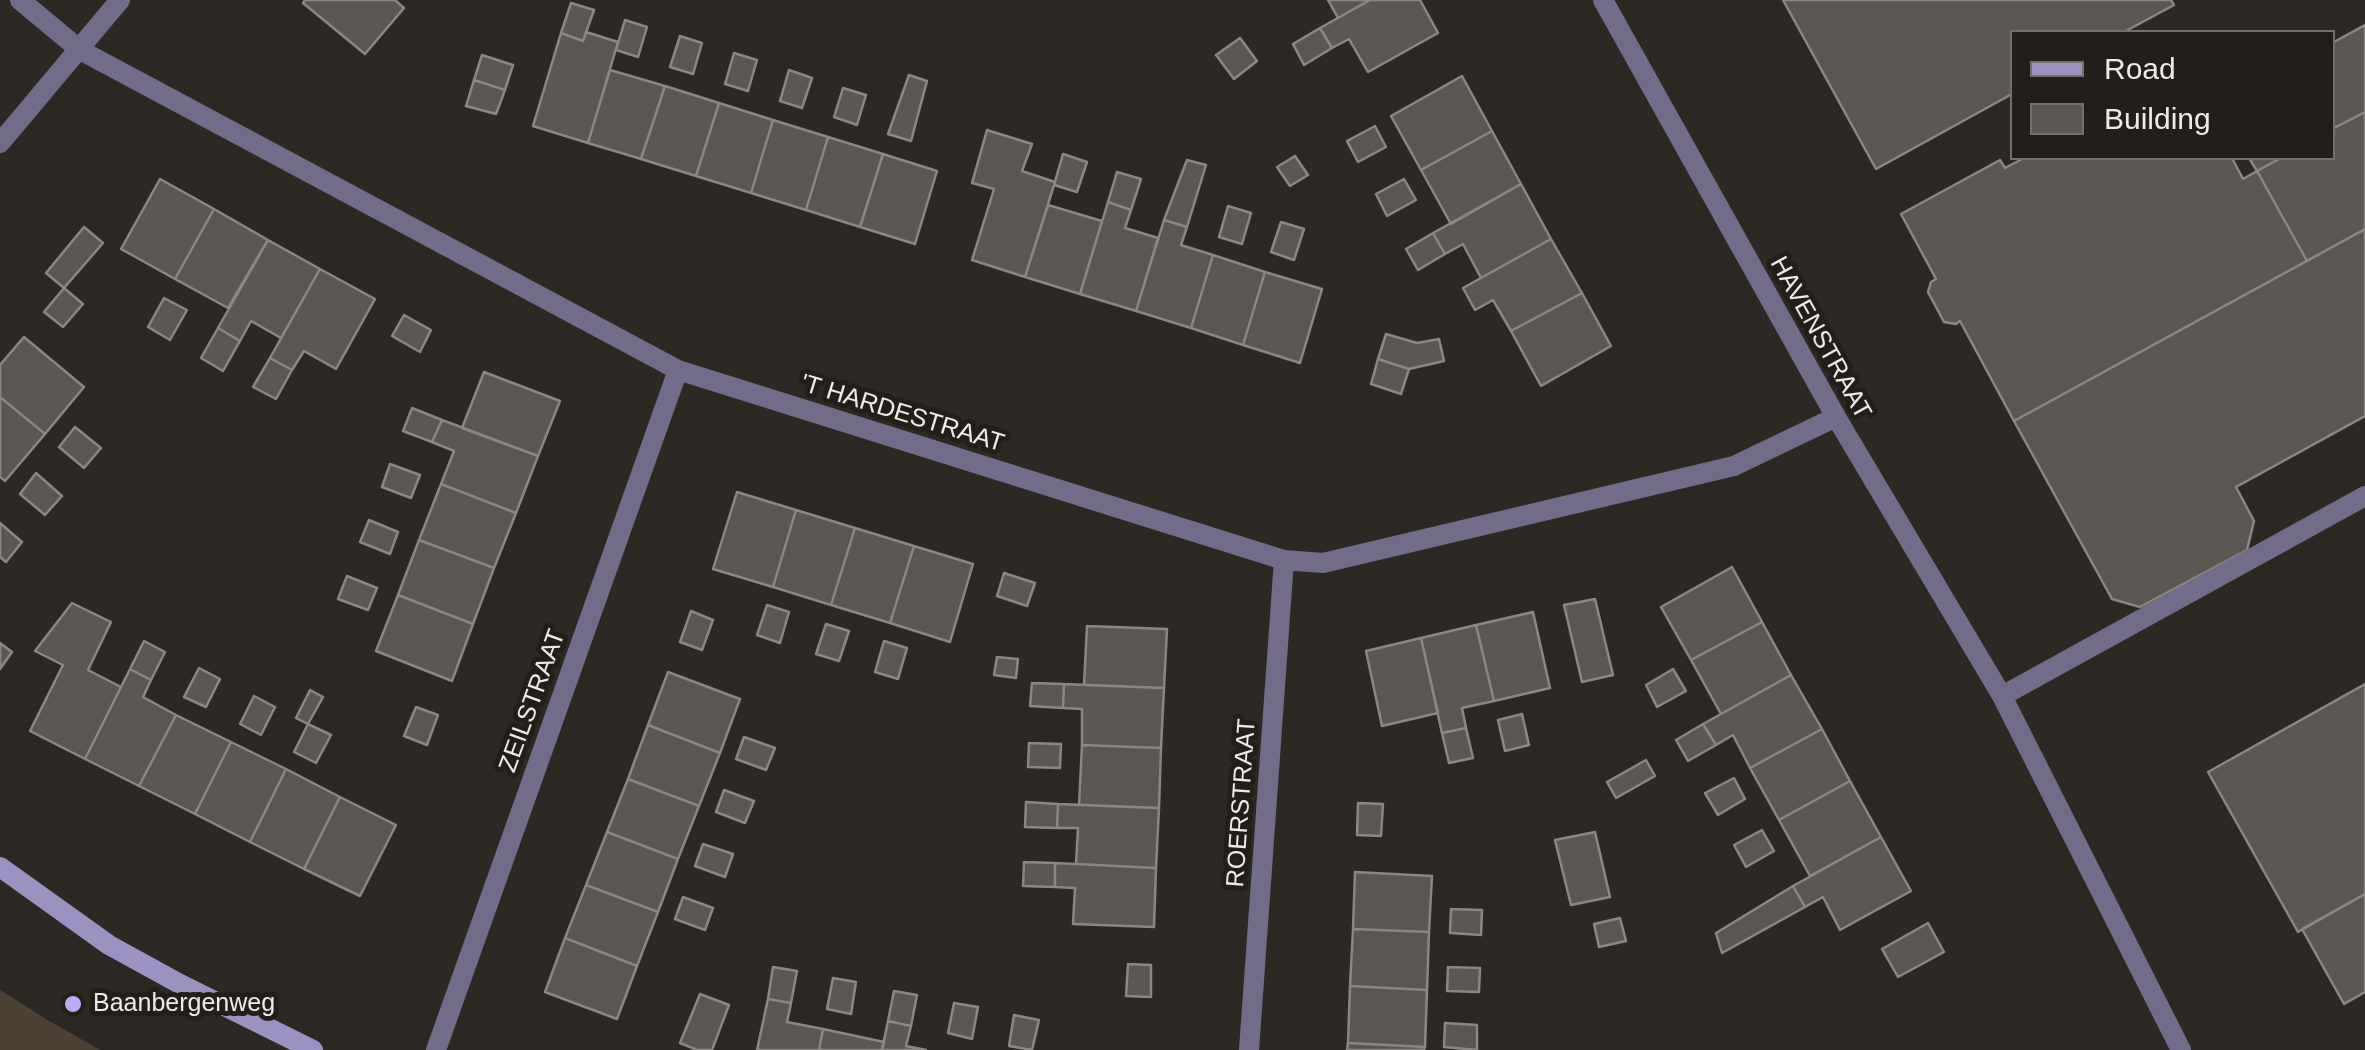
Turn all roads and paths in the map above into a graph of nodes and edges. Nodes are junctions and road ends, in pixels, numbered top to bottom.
1 (20, 0) edge
2 (120, 0) edge
3 (1602, 0) edge
4 (80, 50) junction
5 (0, 143) edge
6 (678, 370) junction
7 (1836, 417) junction
8 (2365, 496) edge
9 (1284, 560) junction
10 (2002, 696) junction
11 (0, 867) edge
12 (313, 1050) edge
13 (436, 1050) edge
14 (1250, 1050) edge
15 (2181, 1050) edge

1 - 4 street, 'T HARDESTRAAT
2 - 4 street
3 - 7 street, HAVENSTRAAT
4 - 5 street
4 - 6 street, 'T HARDESTRAAT
6 - 9 street, 'T HARDESTRAAT
6 - 13 street, ZEILSTRAAT
7 - 9 street, 'T HARDESTRAAT
7 - 10 street, HAVENSTRAAT
8 - 10 street
9 - 14 street, ROERSTRAAT
10 - 15 street, HAVENSTRAAT
11 - 12 main road

